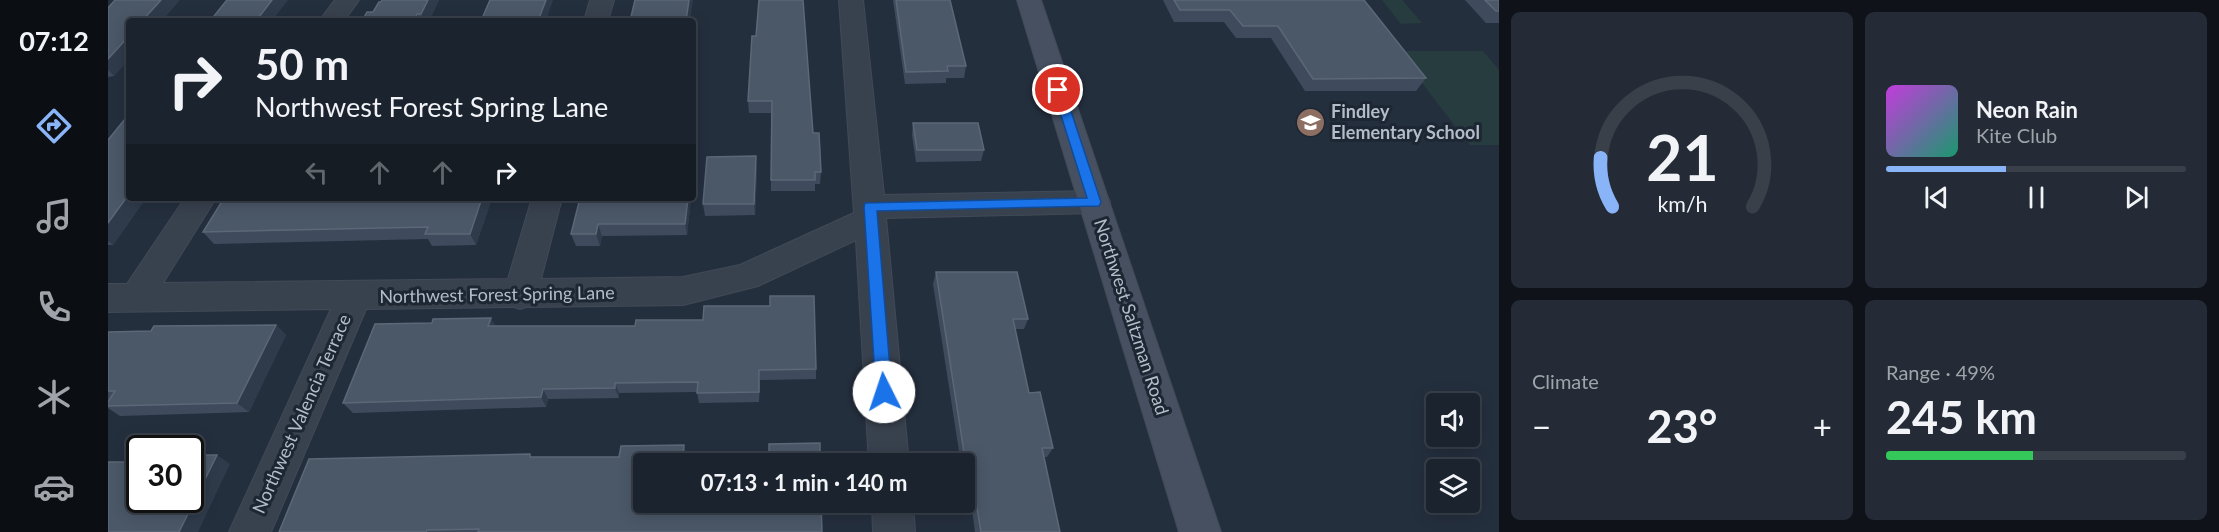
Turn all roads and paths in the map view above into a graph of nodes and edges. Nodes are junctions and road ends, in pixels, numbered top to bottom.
1 (347, 0) edge
2 (602, 0) edge
3 (851, 0) edge
4 (1029, 0) edge
5 (333, 18) edge
6 (597, 18) edge
7 (199, 201) edge
8 (546, 201) edge
9 (1095, 202) junction
10 (870, 213) junction
11 (520, 295) junction
12 (354, 296) junction
13 (122, 298) edge
14 (888, 453) edge
15 (893, 513) edge
16 (249, 532) edge
17 (894, 532) edge
18 (1200, 532) edge

1 - 5 street
2 - 6 street
3 - 10 street
4 - 9 main road, Northwest Saltzman Road
7 - 13 street
8 - 11 street
9 - 10 street, Northwest Forest Spring Lane
9 - 18 main road, Northwest Saltzman Road
10 - 11 street, Northwest Forest Spring Lane
10 - 14 street
11 - 12 street, Northwest Forest Spring Lane
12 - 13 street, Northwest Forest Spring Lane
12 - 16 street, Northwest Valencia Terrace
15 - 17 street

